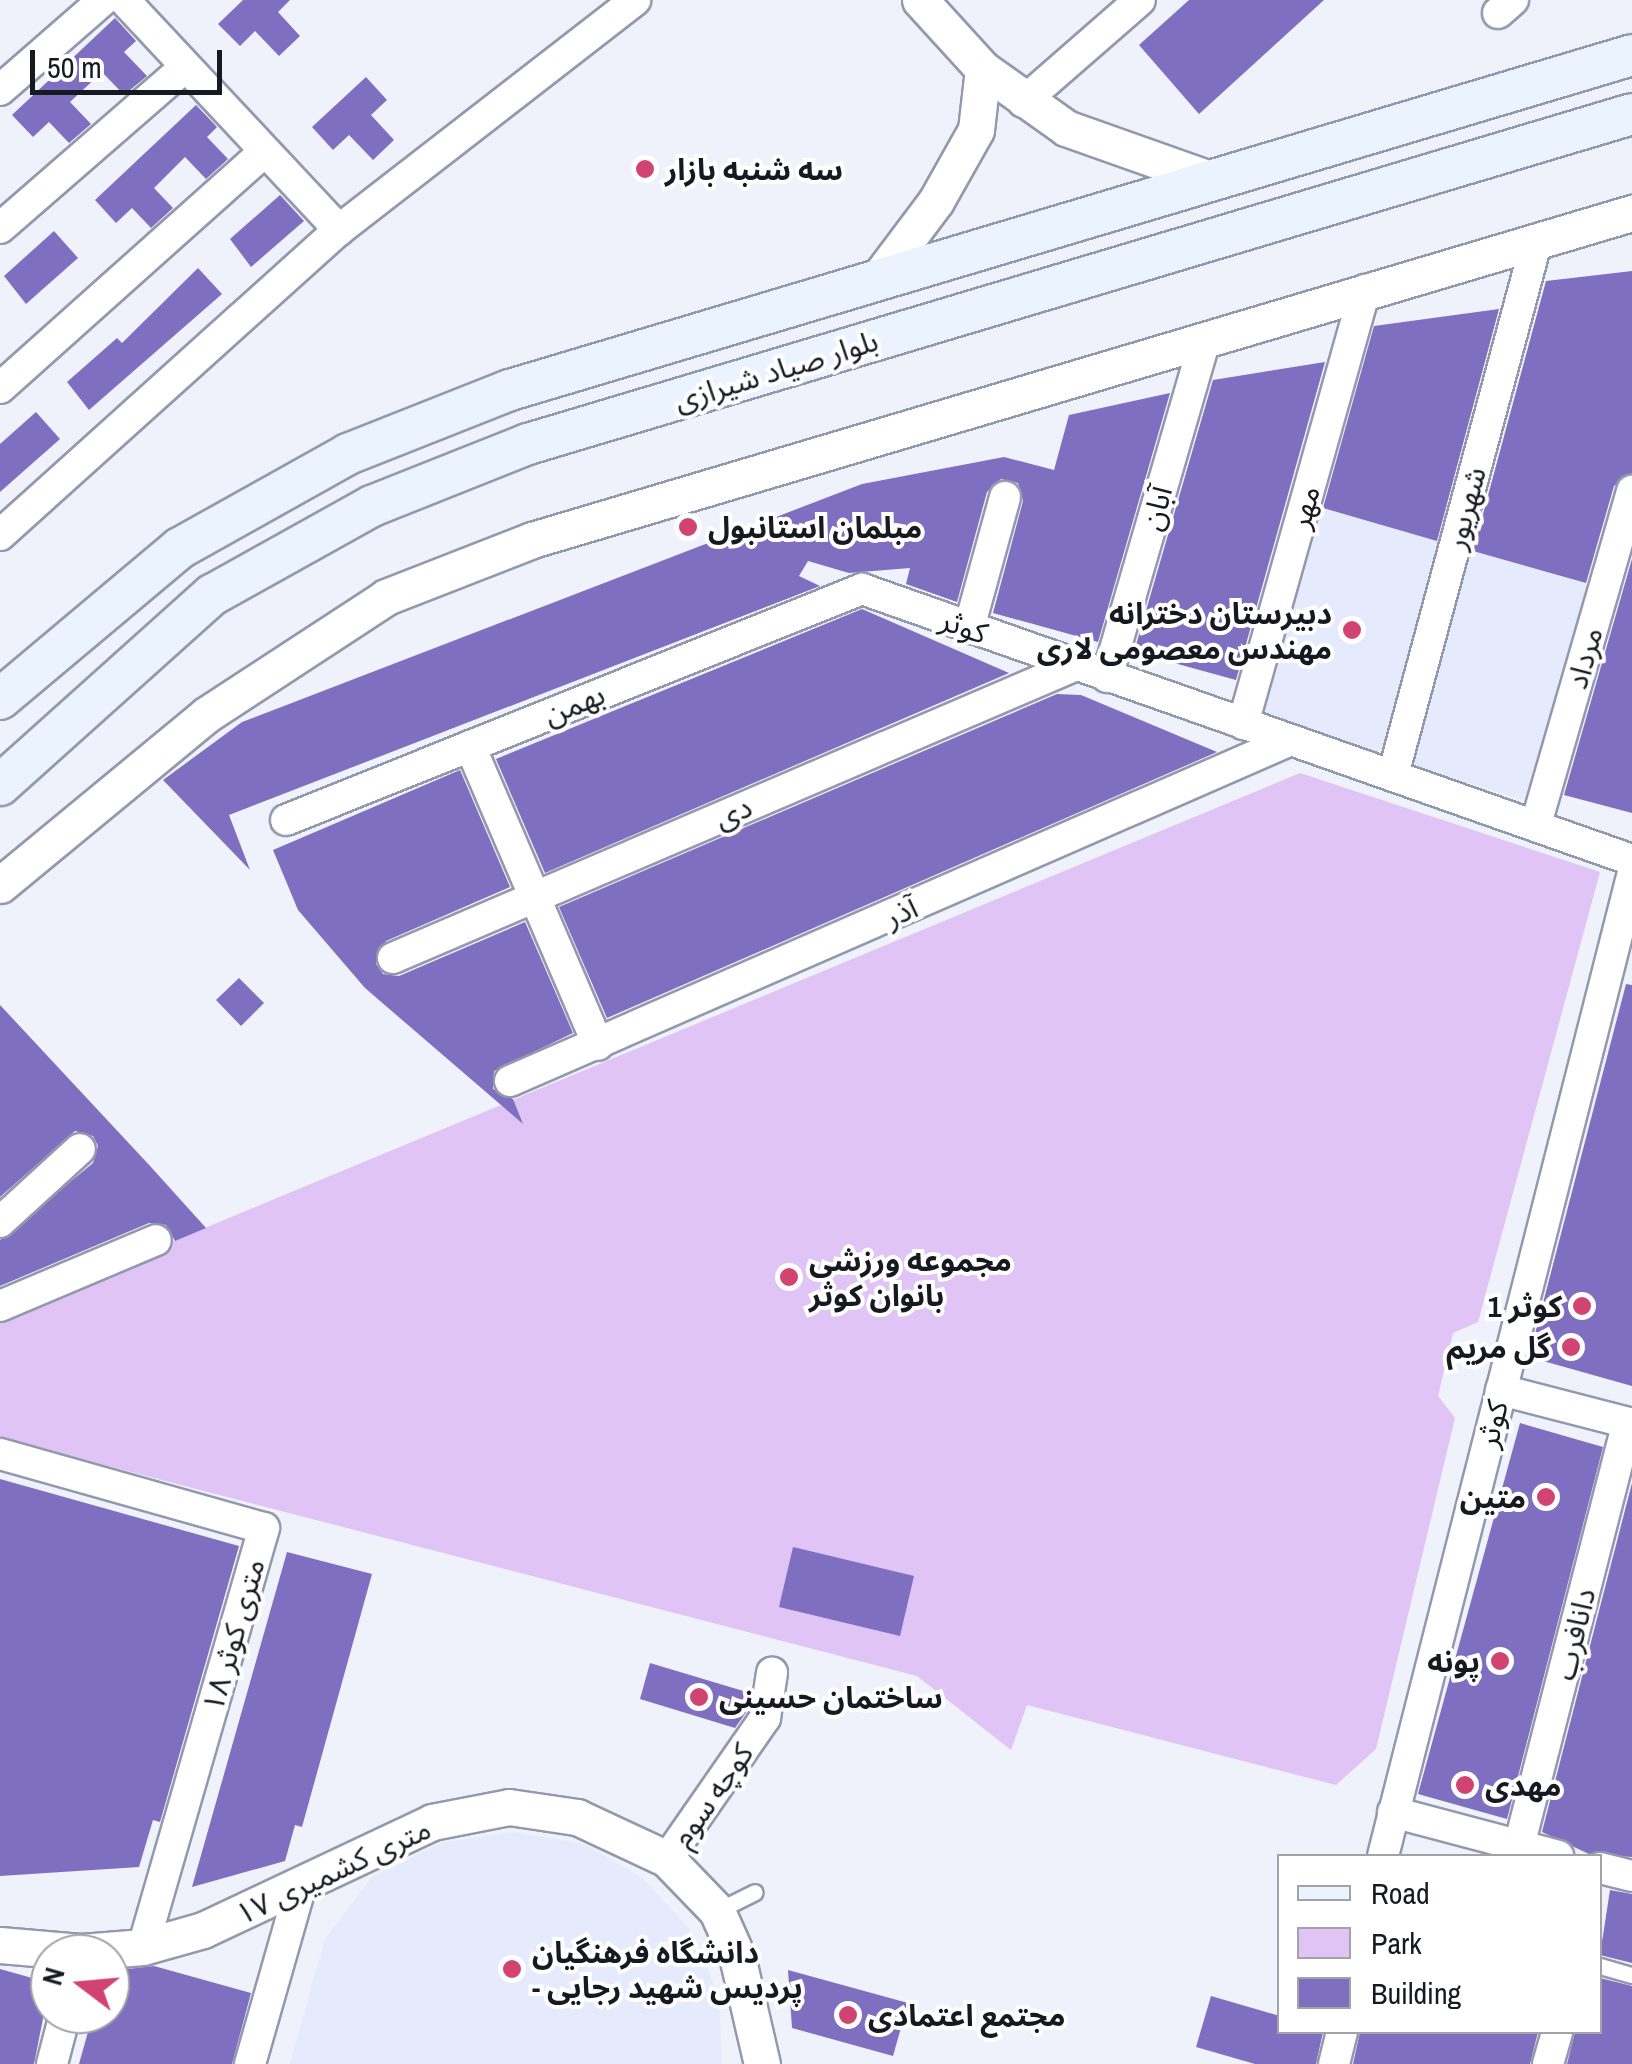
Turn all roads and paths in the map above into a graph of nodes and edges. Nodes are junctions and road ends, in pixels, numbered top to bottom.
1 (103, 0) edge
2 (124, 0) edge
3 (635, 0) edge
4 (920, 0) edge
5 (1140, 0) edge
6 (1632, 55) edge
7 (185, 67) junction
8 (983, 69) junction
9 (0, 90) edge
10 (1024, 102) junction
11 (1632, 114) edge
12 (263, 154) junction
13 (1213, 180) junction
14 (1632, 213) edge
15 (0, 228) edge
16 (338, 230) junction
17 (1538, 240) junction
18 (876, 281) junction
19 (1365, 290) junction
20 (1204, 339) junction
21 (0, 388) edge
22 (1632, 491) edge
23 (1006, 497) dead end
24 (0, 535) edge
25 (862, 588) joint
26 (969, 628) junction
27 (1074, 666) junction
28 (32, 671) junction
29 (1107, 677) junction
30 (0, 700) edge
31 (71, 718) junction
32 (1243, 724) junction
33 (1292, 740) junction
34 (470, 746) junction
35 (1393, 775) junction
36 (0, 785) edge
37 (286, 820) dead end
38 (1536, 824) junction
39 (1632, 860) edge
40 (1632, 876) edge
41 (0, 885) edge
42 (534, 898) junction
43 (393, 958) dead end
44 (598, 1045) junction
45 (510, 1081) dead end
46 (80, 1149) dead end
47 (0, 1222) edge
48 (156, 1240) dead end
49 (0, 1306) edge
50 (1501, 1390) junction
51 (1630, 1423) edge
52 (0, 1454) edge
53 (772, 1673) dead end
54 (1393, 1812) junction
55 (1519, 1846) junction
56 (1383, 1854) edge
57 (1550, 1854) edge
58 (667, 1860) junction
59 (1602, 1868) edge
60 (1632, 1876) edge
61 (300, 1888) junction
62 (756, 1892) dead end
63 (717, 1912) junction
64 (0, 1945) edge
65 (143, 1947) junction
66 (30, 1948) edge
67 (130, 1948) edge
68 (1602, 1967) edge
69 (1632, 1975) edge
70 (60, 2034) edge
71 (1342, 2034) edge
72 (1556, 2034) edge
73 (52, 2064) edge
74 (250, 2064) edge
75 (762, 2064) edge
76 (1334, 2064) edge
77 (1548, 2064) edge

1 - 9 street
2 - 7 street
3 - 16 street
4 - 8 street
5 - 10 street
6 - 13 main road, بلوار صیاد شیرازی
7 - 12 street
7 - 15 street
8 - 10 street
8 - 18 street
10 - 13 street
11 - 31 main road, بلوار صیاد شیرازی
12 - 16 street
12 - 21 street
13 - 18 main road, بلوار صیاد شیرازی
14 - 17 street
16 - 24 street
17 - 19 street
17 - 35 street, شهریور
18 - 28 main road, بلوار صیاد شیرازی
19 - 20 street
19 - 32 street, مهر
20 - 29 street, آبان
20 - 41 street
22 - 38 street, مرداد
23 - 26 street
25 - 26 street, کوثر
25 - 34 street, بهمن
26 - 27 street, کوثر
27 - 29 street, کوثر
27 - 42 street, دی
28 - 30 main road, بلوار صیاد شیرازی
28 - 31 main road
29 - 32 street, کوثر
31 - 36 main road, بلوار صیاد شیرازی
32 - 33 street, کوثر
33 - 35 street, کوثر
33 - 44 street, آذر
34 - 37 street, بهمن
34 - 42 street
35 - 38 street, کوثر
38 - 39 street, کوثر
40 - 50 street, کوثر
42 - 43 street, دی
42 - 44 street
44 - 45 street, آذر
46 - 47 street
48 - 49 street
50 - 51 street
50 - 54 street, کوثر
51 - 55 street, دانافرب
52 - 65 street, ۱۸ متری کوثر
53 - 58 street, کوچه سوم
54 - 55 street
54 - 56 street, کوثر
55 - 57 street
58 - 61 street, ۱۷ متری کشمیری
58 - 63 street, ۱۷ متری کشمیری
59 - 60 street
61 - 65 street, ۱۷ متری کشمیری
61 - 74 street
62 - 63 lane
63 - 75 street, ۱۷ متری کشمیری
64 - 66 street, ۱۷ متری کشمیری
65 - 67 street, ۱۷ متری کشمیری
68 - 69 lane
70 - 73 street
71 - 76 street
72 - 77 street

